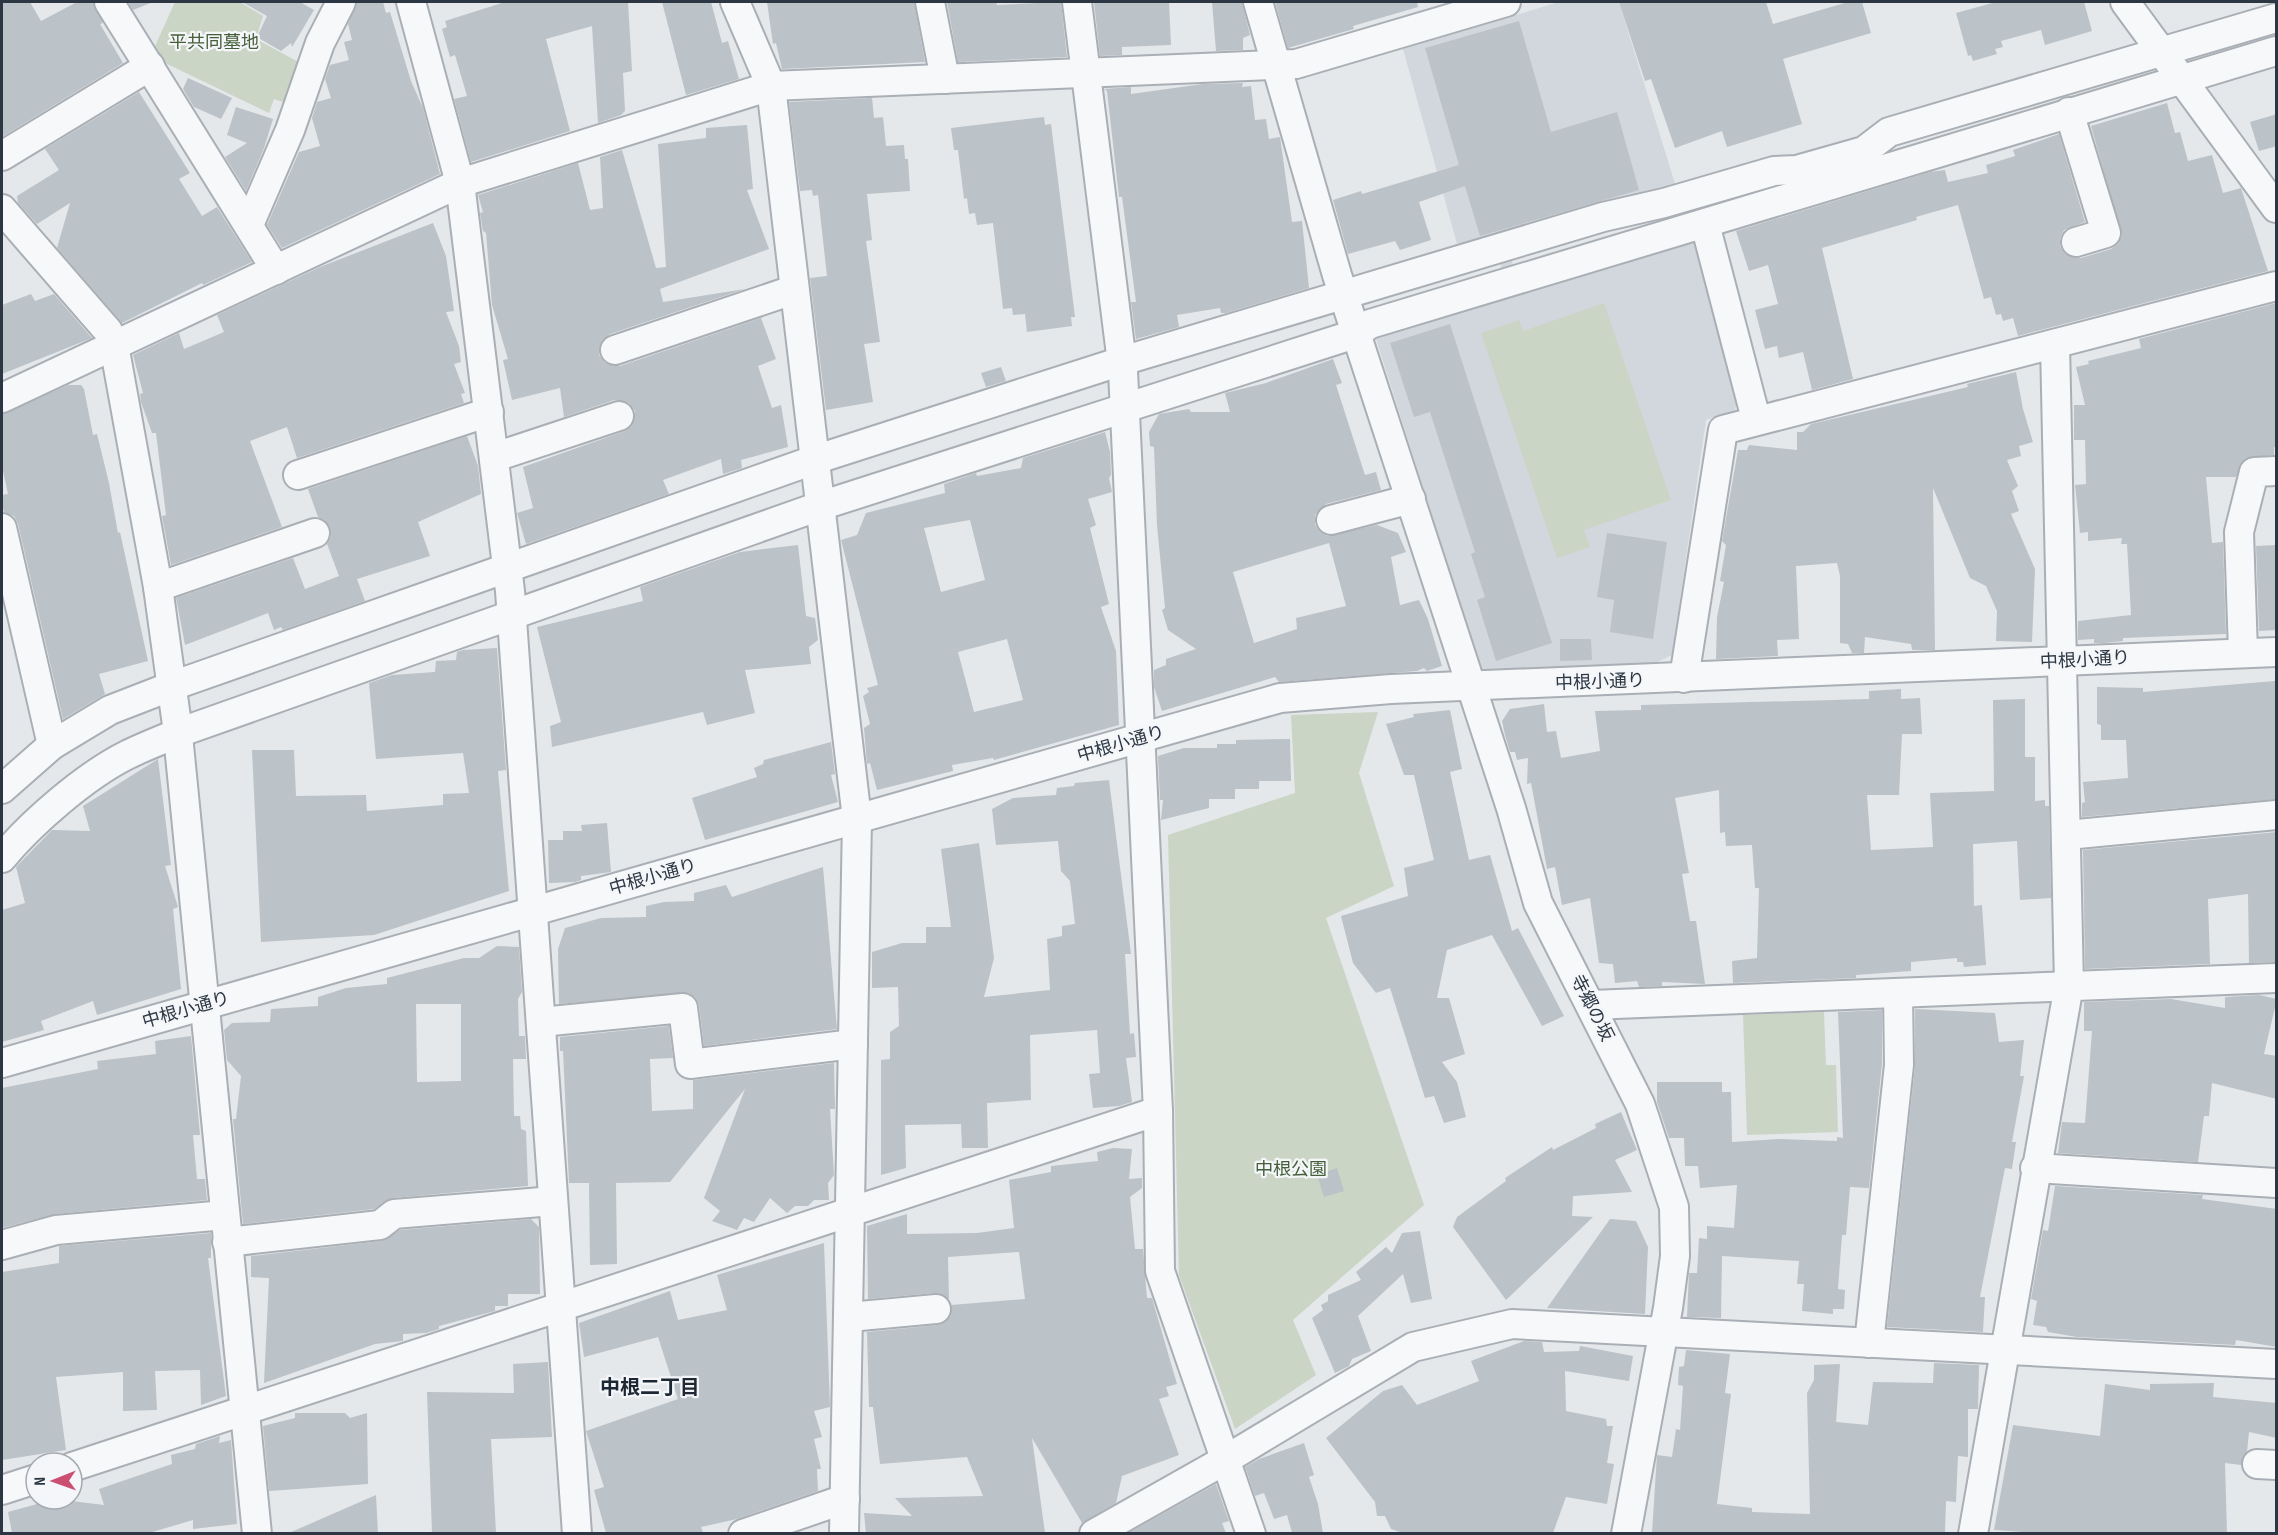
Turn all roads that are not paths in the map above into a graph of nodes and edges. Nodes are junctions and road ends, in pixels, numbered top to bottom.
1 (109, 2) edge
2 (341, 2) edge
3 (411, 2) edge
4 (735, 2) edge
5 (930, 2) edge
6 (1077, 2) edge
7 (1258, 2) edge
8 (1506, 2) edge
9 (2125, 2) edge
10 (2277, 18) edge
11 (2277, 51) edge
12 (1275, 64) junction
13 (150, 66) junction
14 (2171, 66) junction
15 (1086, 72) junction
16 (945, 79) junction
17 (771, 86) junction
18 (2069, 112) junction
19 (2, 156) edge
20 (460, 183) junction
21 (2277, 208) edge
22 (7, 224) edge
23 (1705, 224) junction
24 (249, 225) junction
25 (2076, 242) dead end
26 (276, 270) junction
27 (2277, 286) edge
28 (793, 290) junction
29 (1349, 314) junction
30 (2055, 344) junction
31 (114, 345) junction
32 (615, 350) dead end
33 (1123, 366) junction
34 (2, 398) edge
35 (1125, 405) junction
36 (489, 412) junction
37 (619, 416) dead end
38 (1756, 420) junction
39 (495, 457) junction
40 (814, 465) junction
41 (2277, 471) edge
42 (298, 475) dead end
43 (1412, 499) junction
44 (819, 502) junction
45 (1331, 520) dead end
46 (2, 528) edge
47 (315, 533) dead end
48 (508, 572) junction
49 (158, 588) junction
50 (512, 610) junction
51 (2277, 652) edge
52 (2243, 653) junction
53 (2062, 662) junction
54 (1684, 678) junction
55 (1471, 687) junction
56 (172, 689) junction
57 (178, 729) junction
58 (1139, 739) junction
59 (52, 745) junction
60 (2, 789) edge
61 (2277, 815) edge
62 (857, 819) junction
63 (2067, 835) junction
64 (2, 858) edge
65 (533, 911) junction
66 (2277, 978) edge
67 (2069, 985) junction
68 (1898, 993) junction
69 (206, 1005) junction
70 (1591, 1005) junction
71 (541, 1022) junction
72 (853, 1044) junction
73 (2, 1063) edge
74 (1158, 1111) junction
75 (2035, 1168) junction
76 (2277, 1183) edge
77 (553, 1201) junction
78 (852, 1212) junction
79 (226, 1228) junction
80 (2, 1245) edge
81 (561, 1307) junction
82 (936, 1309) dead end
83 (849, 1317) junction
84 (1663, 1333) junction
85 (1869, 1342) junction
86 (2005, 1351) junction
87 (2277, 1364) edge
88 (245, 1411) junction
89 (1225, 1460) junction
90 (84, 1463) edge
91 (24, 1483) edge
92 (2, 1490) edge
93 (845, 1499) junction
94 (256, 1533) edge
95 (577, 1533) edge
96 (743, 1533) edge
97 (844, 1533) edge
98 (1094, 1533) edge
99 (1251, 1533) edge
100 (1626, 1533) edge
101 (1973, 1533) edge

1 - 13 street
2 - 24 street
3 - 20 street
4 - 17 street
5 - 16 street
6 - 15 street
7 - 12 street, 寺郷の坂
8 - 12 street
9 - 14 street
10 - 14 street
11 - 14 street
12 - 15 street
12 - 29 street, 寺郷の坂
13 - 19 street
13 - 24 street
14 - 18 street
14 - 21 street
14 - 29 street
15 - 16 street
15 - 33 street
16 - 17 street
17 - 20 street
17 - 28 street
18 - 23 street
18 - 25 street
20 - 26 street
20 - 36 street
22 - 31 street
23 - 29 street
23 - 38 street
24 - 26 street
26 - 31 street
27 - 30 street
28 - 32 street
28 - 40 street
29 - 33 street
29 - 35 street
29 - 43 street, 寺郷の坂
30 - 38 street
30 - 53 street
31 - 34 street
31 - 49 street
33 - 35 street
33 - 40 street
35 - 44 street
35 - 58 street
36 - 39 street
36 - 42 street
37 - 39 street
38 - 54 street
39 - 48 street
40 - 44 street
40 - 48 street
41 - 52 street
43 - 45 street
43 - 55 street, 寺郷の坂
44 - 50 street
44 - 62 street
46 - 59 street
47 - 49 street
48 - 50 street
48 - 56 street
49 - 56 street
50 - 57 street
50 - 65 street
51 - 52 street, 中根小通り
52 - 53 street, 中根小通り
53 - 54 street, 中根小通り
53 - 63 street
54 - 55 street, 中根小通り
55 - 58 street, 中根小通り
55 - 70 street, 寺郷の坂
56 - 57 street
56 - 59 street
57 - 64 street
57 - 69 street
58 - 62 street, 中根小通り
58 - 74 street
59 - 60 street
61 - 63 street
62 - 65 street, 中根小通り
62 - 72 street
63 - 67 street
65 - 69 street, 中根小通り
65 - 71 street
66 - 67 street
67 - 68 street
67 - 75 street
68 - 70 street
68 - 85 street
69 - 73 street, 中根小通り
69 - 79 street
70 - 84 street, 寺郷の坂
71 - 72 street
71 - 77 street
72 - 78 street
74 - 78 street
74 - 89 street
75 - 76 street
75 - 86 street
77 - 79 street
77 - 81 street
78 - 81 street
78 - 83 street
79 - 80 street
79 - 88 street
81 - 88 street
81 - 95 street
82 - 83 street
83 - 93 street
84 - 85 street
84 - 89 street
84 - 100 street, 寺郷の坂
85 - 86 street
86 - 87 street
86 - 101 street
88 - 90 street
88 - 94 street
89 - 98 street
89 - 99 street
91 - 92 street
93 - 96 street
93 - 97 street

